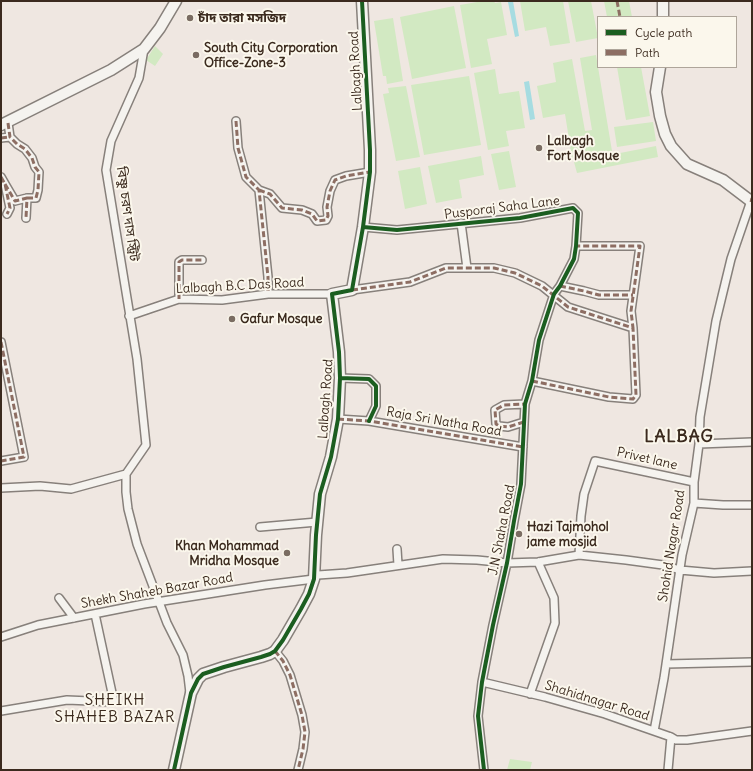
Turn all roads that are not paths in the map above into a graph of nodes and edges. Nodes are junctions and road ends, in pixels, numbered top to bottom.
1 (176, 1) edge
2 (362, 1) edge
3 (663, 1) edge
4 (663, 16) edge
5 (144, 49) junction
6 (660, 68) edge
7 (236, 121) dead end
8 (4, 124) edge
9 (10, 137) junction
10 (1, 138) edge
11 (370, 172) junction
12 (3, 180) edge
13 (259, 190) junction
14 (27, 198) junction
15 (752, 201) edge
16 (7, 214) dead end
17 (26, 218) dead end
18 (461, 223) junction
19 (363, 227) junction
20 (576, 246) junction
21 (202, 260) dead end
22 (467, 268) junction
23 (560, 286) junction
24 (352, 290) junction
25 (268, 294) junction
26 (332, 294) junction
27 (554, 294) junction
28 (633, 295) junction
29 (179, 299) junction
30 (129, 316) junction
31 (634, 328) junction
32 (1, 342) edge
33 (340, 378) junction
34 (532, 381) junction
35 (525, 404) junction
36 (338, 418) junction
37 (369, 421) junction
38 (524, 422) junction
39 (752, 442) edge
40 (699, 444) junction
41 (523, 447) junction
42 (1, 461) edge
43 (126, 474) junction
44 (694, 482) junction
45 (1, 488) edge
46 (694, 503) junction
47 (752, 505) edge
48 (317, 522) junction
49 (260, 527) dead end
50 (397, 549) dead end
51 (579, 555) junction
52 (538, 562) junction
53 (507, 563) junction
54 (398, 565) junction
55 (680, 570) junction
56 (752, 571) edge
57 (316, 577) junction
58 (59, 598) dead end
59 (159, 603) junction
60 (95, 614) junction
61 (74, 618) junction
62 (1, 637) edge
63 (275, 651) junction
64 (752, 662) edge
65 (666, 664) junction
66 (482, 682) junction
67 (190, 693) junction
68 (530, 694) junction
69 (1, 711) edge
70 (654, 731) junction
71 (752, 731) edge
72 (671, 736) junction
73 (174, 770) edge
74 (298, 770) edge
75 (484, 770) edge
76 (668, 770) edge

1 - 5 street
2 - 11 street, Lalbagh Road
3 - 4 street
5 - 8 street
5 - 30 street, বিষ্ণু চরণ দাস স্ট্রিট
6 - 15 street
7 - 13 street
8 - 9 street
9 - 10 street
9 - 14 street
11 - 13 street
11 - 19 street, Lalbagh Road
12 - 14 street
12 - 16 street
13 - 25 street
14 - 17 street
15 - 40 street, Shohid Nagar Road
18 - 19 street, Pusporaj Saha Lane
18 - 20 street, Pusporaj Saha Lane
18 - 22 street
19 - 24 street, Lalbagh Road
20 - 23 street, Pusporaj Saha Lane
20 - 28 street
21 - 29 street
22 - 24 street
22 - 27 street
23 - 27 street, Pusporaj Saha Lane
23 - 28 street
24 - 26 street
25 - 26 street, Lalbagh B.C Das Road
25 - 29 street, Lalbagh B.C Das Road
26 - 33 street, Lalbagh Road
27 - 31 street
27 - 34 street, J.N Shaha Road
28 - 31 street
29 - 30 street, Lalbagh B.C Das Road
30 - 43 street, বিষ্ণু চরণ দাস স্ট্রিট
31 - 34 street
32 - 42 street
33 - 36 street, Lalbagh Road
33 - 37 street
34 - 35 street, J.N Shaha Road
35 - 38 street, J.N Shaha Road
35 - 38 street
36 - 37 street, Raja Sri Natha Road
36 - 48 street, Lalbagh Road
37 - 41 street, Raja Sri Natha Road
38 - 41 street, J.N Shaha Road
39 - 40 street
40 - 44 street, Shohid Nagar Road
41 - 53 street, J.N Shaha Road
43 - 45 street
43 - 59 street
44 - 46 street, Shohid Nagar Road
44 - 51 street, Privet lane
46 - 47 street
46 - 55 street, Shohid Nagar Road
48 - 49 street
48 - 57 street, Lalbagh Road
50 - 54 street
51 - 52 street, J.N Shaha Road
51 - 55 street, J.N Shaha Road
52 - 53 street, J.N Shaha Road
52 - 68 street
53 - 54 street, J.N Shaha Road
53 - 66 street, J.N Shaha Road
54 - 57 street, J.N Shaha Road
55 - 56 street, J.N Shaha Road
55 - 65 street, Shohid Nagar Road
57 - 59 street, Shekh Shaheb Bazar Road
57 - 63 street, Lalbagh Road
58 - 61 street
59 - 60 street, Shekh Shaheb Bazar Road
59 - 67 street
60 - 61 street, Shekh Shaheb Bazar Road
60 - 69 street
61 - 62 street, Shekh Shaheb Bazar Road
63 - 67 street
63 - 74 street
64 - 65 street
65 - 70 street, Shohid Nagar Road
66 - 68 street, Shahidnagar Road
66 - 75 street, J.N Shaha Road
67 - 73 street
68 - 70 street, Shahidnagar Road
70 - 72 street, Shahidnagar Road
71 - 72 street, Shahidnagar Road
72 - 76 street

